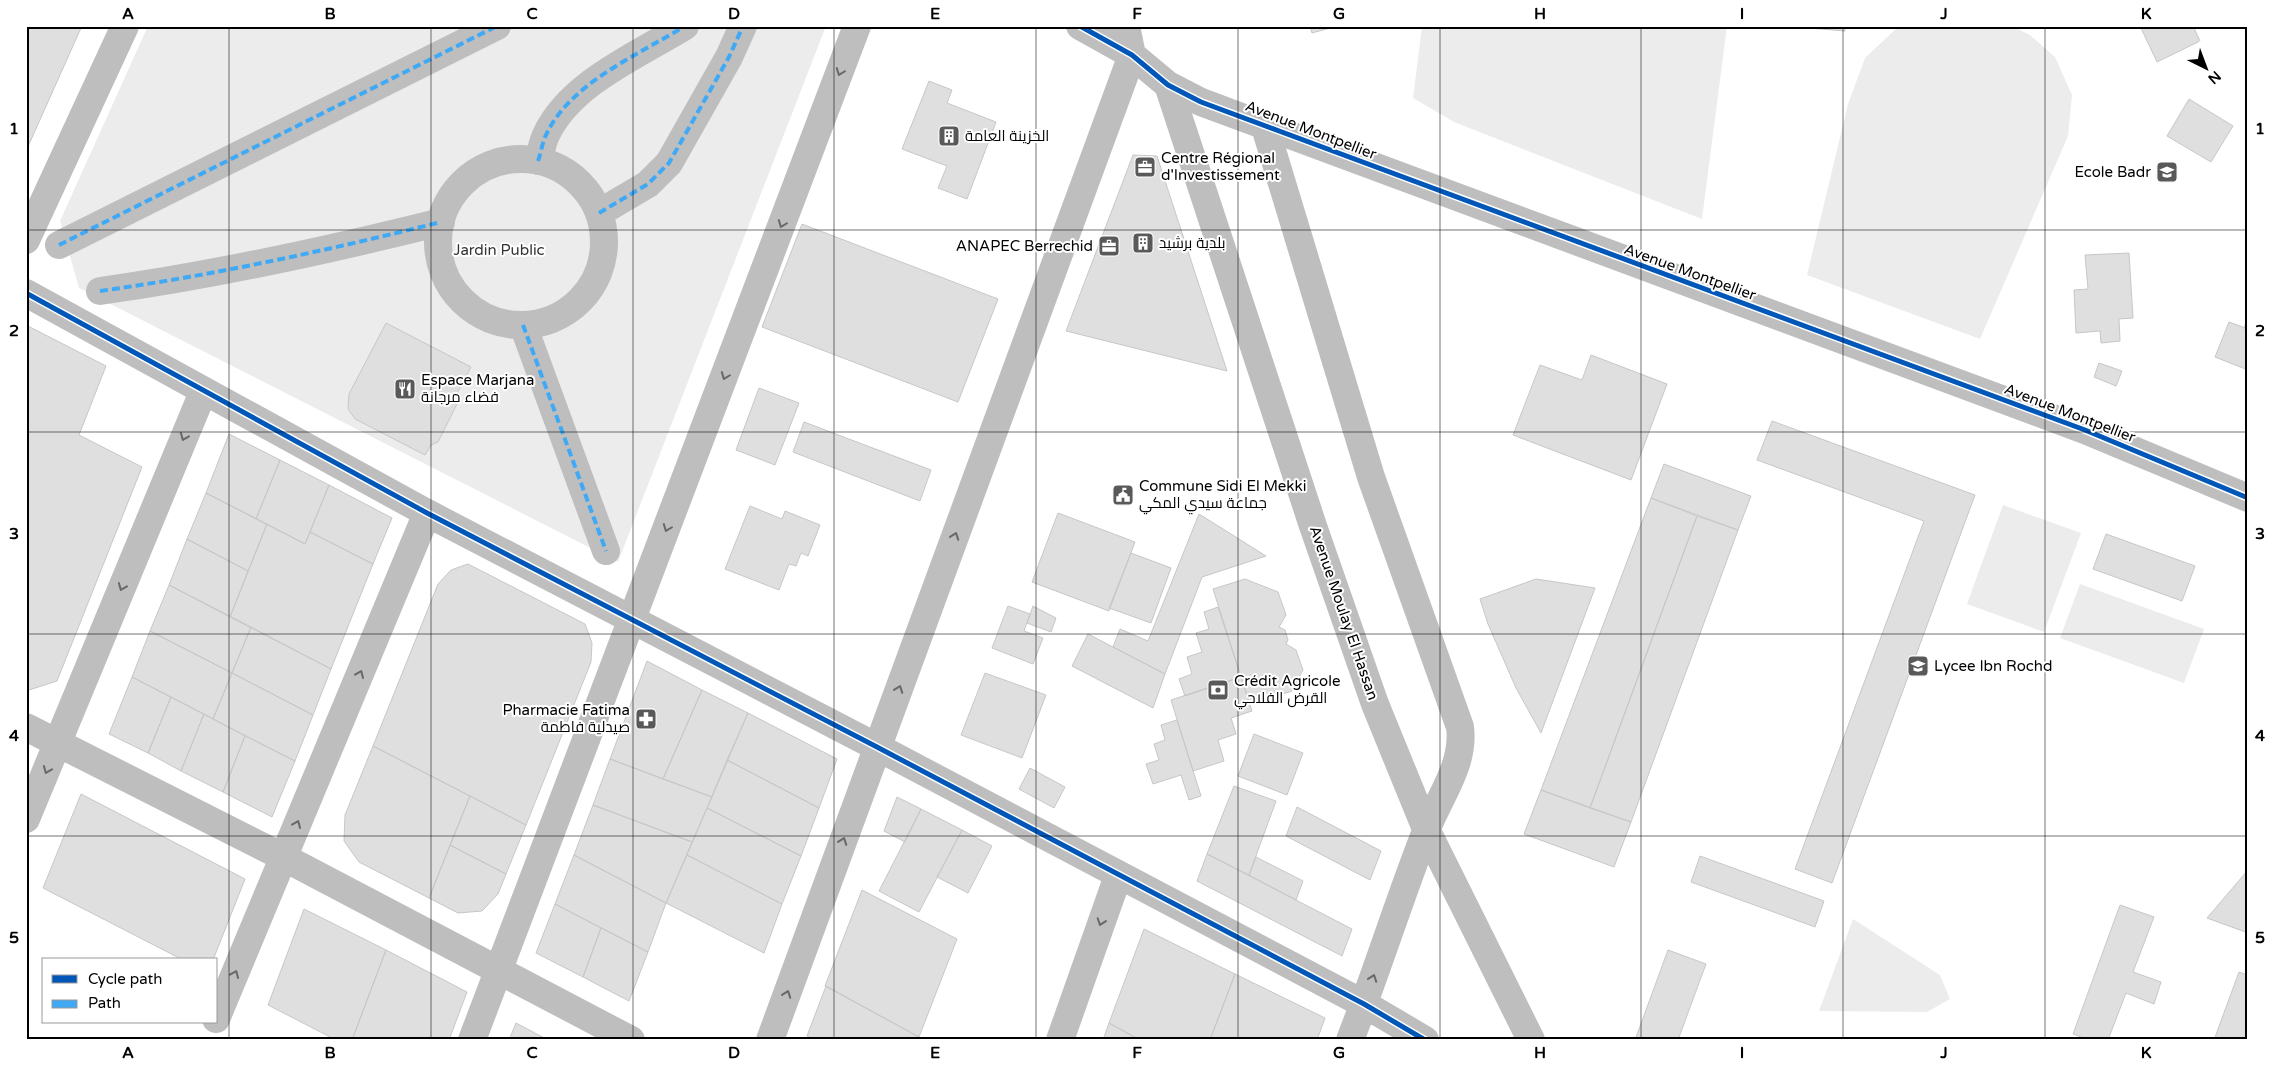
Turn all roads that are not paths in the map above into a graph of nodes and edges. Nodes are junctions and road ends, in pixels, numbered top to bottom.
1 (125, 26) edge
2 (497, 26) edge
3 (685, 26) edge
4 (743, 26) edge
5 (857, 26) edge
6 (1080, 26) edge
7 (1126, 26) edge
8 (1132, 55) junction
9 (1168, 85) junction
10 (1265, 127) junction
11 (538, 161) junction
12 (599, 213) junction
13 (441, 222) junction
14 (26, 240) edge
15 (59, 245) dead end
16 (100, 291) dead end
17 (26, 293) edge
18 (523, 324) junction
19 (203, 392) junction
20 (2248, 498) edge
21 (426, 513) junction
22 (606, 551) dead end
23 (632, 620) junction
24 (26, 727) edge
25 (57, 744) junction
26 (877, 747) junction
27 (26, 819) edge
28 (1426, 829) junction
29 (284, 857) junction
30 (1118, 876) junction
31 (498, 968) junction
32 (1364, 1004) junction
33 (218, 1016) edge
34 (215, 1024) edge
35 (208, 1040) edge
36 (472, 1040) edge
37 (631, 1040) edge
38 (770, 1040) edge
39 (1060, 1040) edge
40 (1350, 1040) edge
41 (1424, 1040) edge
42 (1531, 1040) edge

1 - 14 street
2 - 15 street
3 - 11 street
4 - 12 street
5 -> 23 street
6 - 8 street, Avenue Montpellier
7 - 8 street
8 - 9 street, Avenue Montpellier
26 -> 8 street
9 - 10 street, Avenue Montpellier
9 - 28 street, Avenue Moulay El Hassan
10 - 20 street, Avenue Montpellier
10 - 28 street
11 - 12 street
11 - 13 street
12 - 18 street
13 - 16 street
13 - 18 street
17 - 19 street
18 - 22 street
19 - 21 street
19 -> 25 street
21 - 23 street
29 -> 21 street
23 - 26 street
23 - 31 street
24 - 25 street
25 -> 27 street
25 - 29 street
26 - 30 street
38 -> 26 street
32 -> 28 street
28 - 42 street, Avenue Moulay El Hassan
29 - 31 street
33 -> 29 street
30 - 32 street
30 -> 39 street
31 - 36 street
31 - 37 street
32 - 40 street
32 - 41 street
34 - 35 street

